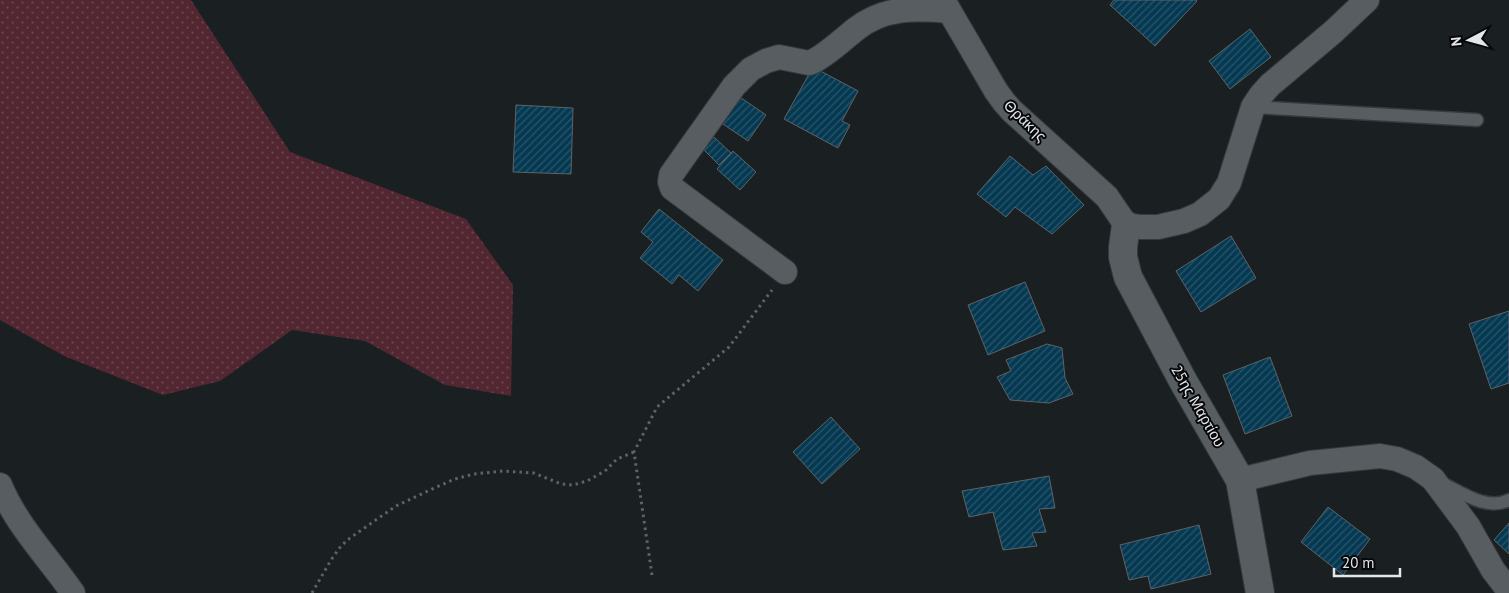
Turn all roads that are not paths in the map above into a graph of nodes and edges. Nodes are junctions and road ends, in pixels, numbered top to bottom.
1 (1367, 0) edge
2 (946, 6) edge
3 (1253, 107) junction
4 (1477, 120) dead end
5 (1126, 225) junction
6 (785, 272) road end
7 (1434, 479) junction
8 (1240, 480) junction
9 (0, 485) edge
10 (1509, 500) edge
11 (1509, 591) edge
12 (73, 593) edge
13 (1260, 593) edge

1 - 3 street
2 - 5 street, Θράκης
2 - 6 street
3 - 4 lane
3 - 5 street
5 - 8 street, 25ης Μαρτίου
7 - 8 street
7 - 10 lane
7 - 11 street
8 - 13 street, 25ης Μαρτίου
9 - 12 street

